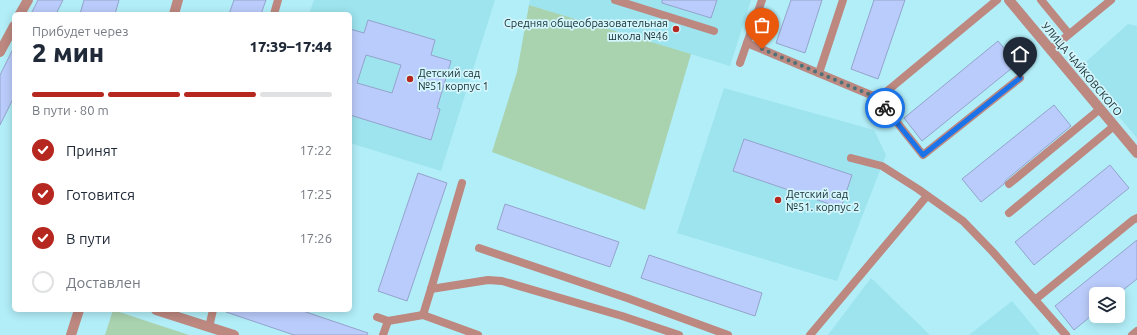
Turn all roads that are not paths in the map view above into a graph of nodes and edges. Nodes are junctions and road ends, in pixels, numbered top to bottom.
1 (28, 0) edge
2 (178, 0) edge
3 (278, 0) edge
4 (615, 0) edge
5 (762, 0) edge
6 (843, 0) edge
7 (997, 0) edge
8 (1008, 0) edge
9 (1041, 0) edge
10 (1111, 0) edge
11 (21, 12) edge
12 (175, 12) edge
13 (275, 12) edge
14 (12, 30) edge
15 (714, 31) dead end
16 (1069, 34) junction
17 (747, 43) junction
18 (1050, 50) junction
19 (0, 52) edge
20 (740, 63) dead end
21 (819, 73) junction
22 (1020, 78) dead end
23 (876, 96) junction
24 (1100, 109) junction
25 (1114, 126) junction
26 (1137, 153) edge
27 (851, 158) dead end
28 (462, 183) dead end
29 (1008, 184) dead end
30 (927, 196) junction
31 (1008, 213) dead end
32 (1137, 218) edge
33 (479, 248) dead end
34 (431, 289) junction
35 (1036, 299) junction
36 (78, 312) edge
37 (162, 312) edge
38 (213, 312) edge
39 (422, 315) junction
40 (377, 317) dead end
41 (388, 321) junction
42 (209, 327) junction
43 (1137, 331) edge
44 (71, 335) edge
45 (234, 335) edge
46 (383, 335) edge
47 (478, 335) edge
48 (679, 335) edge
49 (728, 335) edge
50 (810, 335) edge
51 (1066, 335) edge
52 (1132, 335) edge

1 - 11 street
2 - 12 street
3 - 13 lane
4 - 15 lane
5 - 17 lane
6 - 21 lane
7 - 23 lane
8 - 18 street, УЛИЦА ЧАЙКОВСКОГО
9 - 16 lane
10 - 16 lane
14 - 19 street
16 - 18 lane
17 - 20 lane
17 - 21 lane
18 - 24 street, УЛИЦА ЧАЙКОВСКОГО
21 - 23 lane
22 - 23 lane
24 - 25 street, УЛИЦА ЧАЙКОВСКОГО
24 - 29 lane
25 - 26 street, УЛИЦА ЧАЙКОВСКОГО
25 - 31 lane
27 - 30 lane
28 - 34 lane
30 - 35 lane
30 - 50 lane
32 - 35 lane
33 - 49 lane
34 - 39 lane
34 - 48 lane
35 - 51 lane
36 - 44 street
37 - 42 street
38 - 42 lane
39 - 41 lane
39 - 47 lane
40 - 41 lane
41 - 46 lane
42 - 45 street
43 - 52 lane

